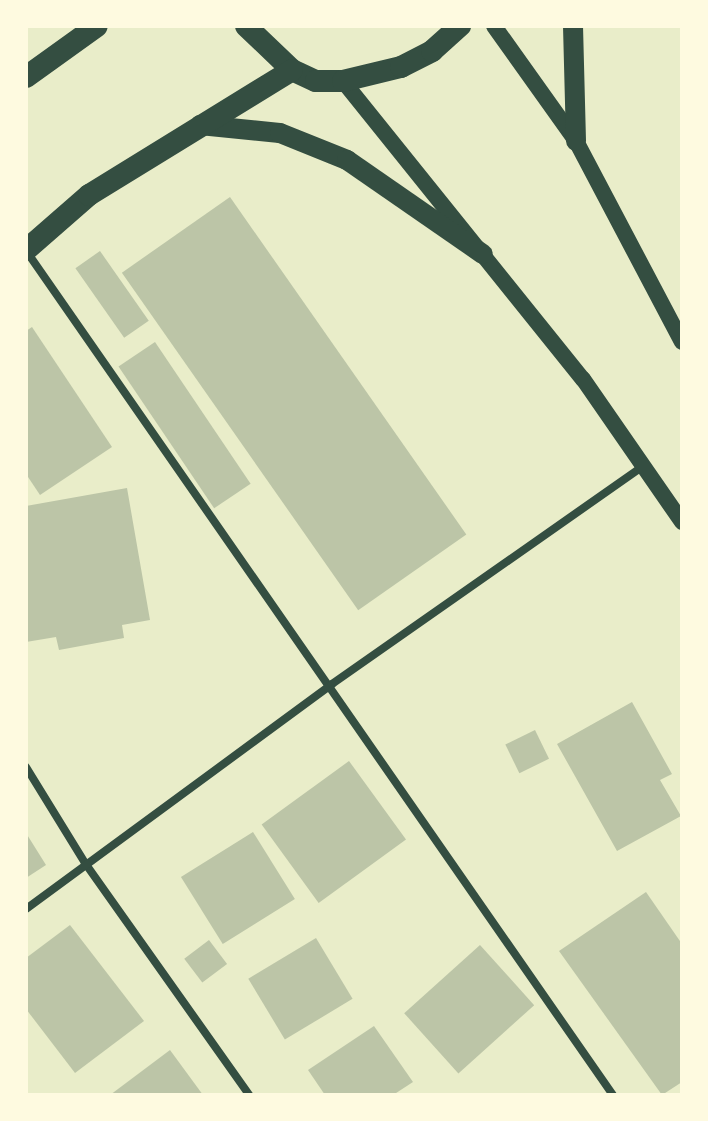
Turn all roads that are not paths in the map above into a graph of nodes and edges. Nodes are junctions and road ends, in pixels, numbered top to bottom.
1 (97, 26) edge
2 (246, 26) edge
3 (460, 26) edge
4 (494, 26) edge
5 (573, 26) edge
6 (78, 33) edge
7 (292, 70) junction
8 (26, 77) edge
9 (343, 81) junction
10 (200, 125) junction
11 (576, 141) junction
12 (26, 250) edge
13 (483, 254) junction
14 (682, 342) edge
15 (646, 464) junction
16 (682, 522) edge
17 (332, 684) junction
18 (26, 767) edge
19 (85, 863) junction
20 (26, 909) edge
21 (249, 1095) edge
22 (613, 1095) edge

1 - 6 highway
2 - 7 highway
3 - 9 highway
4 - 11 main road
5 - 11 main road
6 - 8 highway
7 - 9 highway
7 - 10 highway
9 - 13 main road
10 - 12 highway
10 - 13 main road
11 - 14 main road
12 - 17 street
13 - 15 main road
15 - 16 main road
15 - 17 street
17 - 19 street
17 - 22 street
18 - 19 street
19 - 20 street
19 - 21 street

